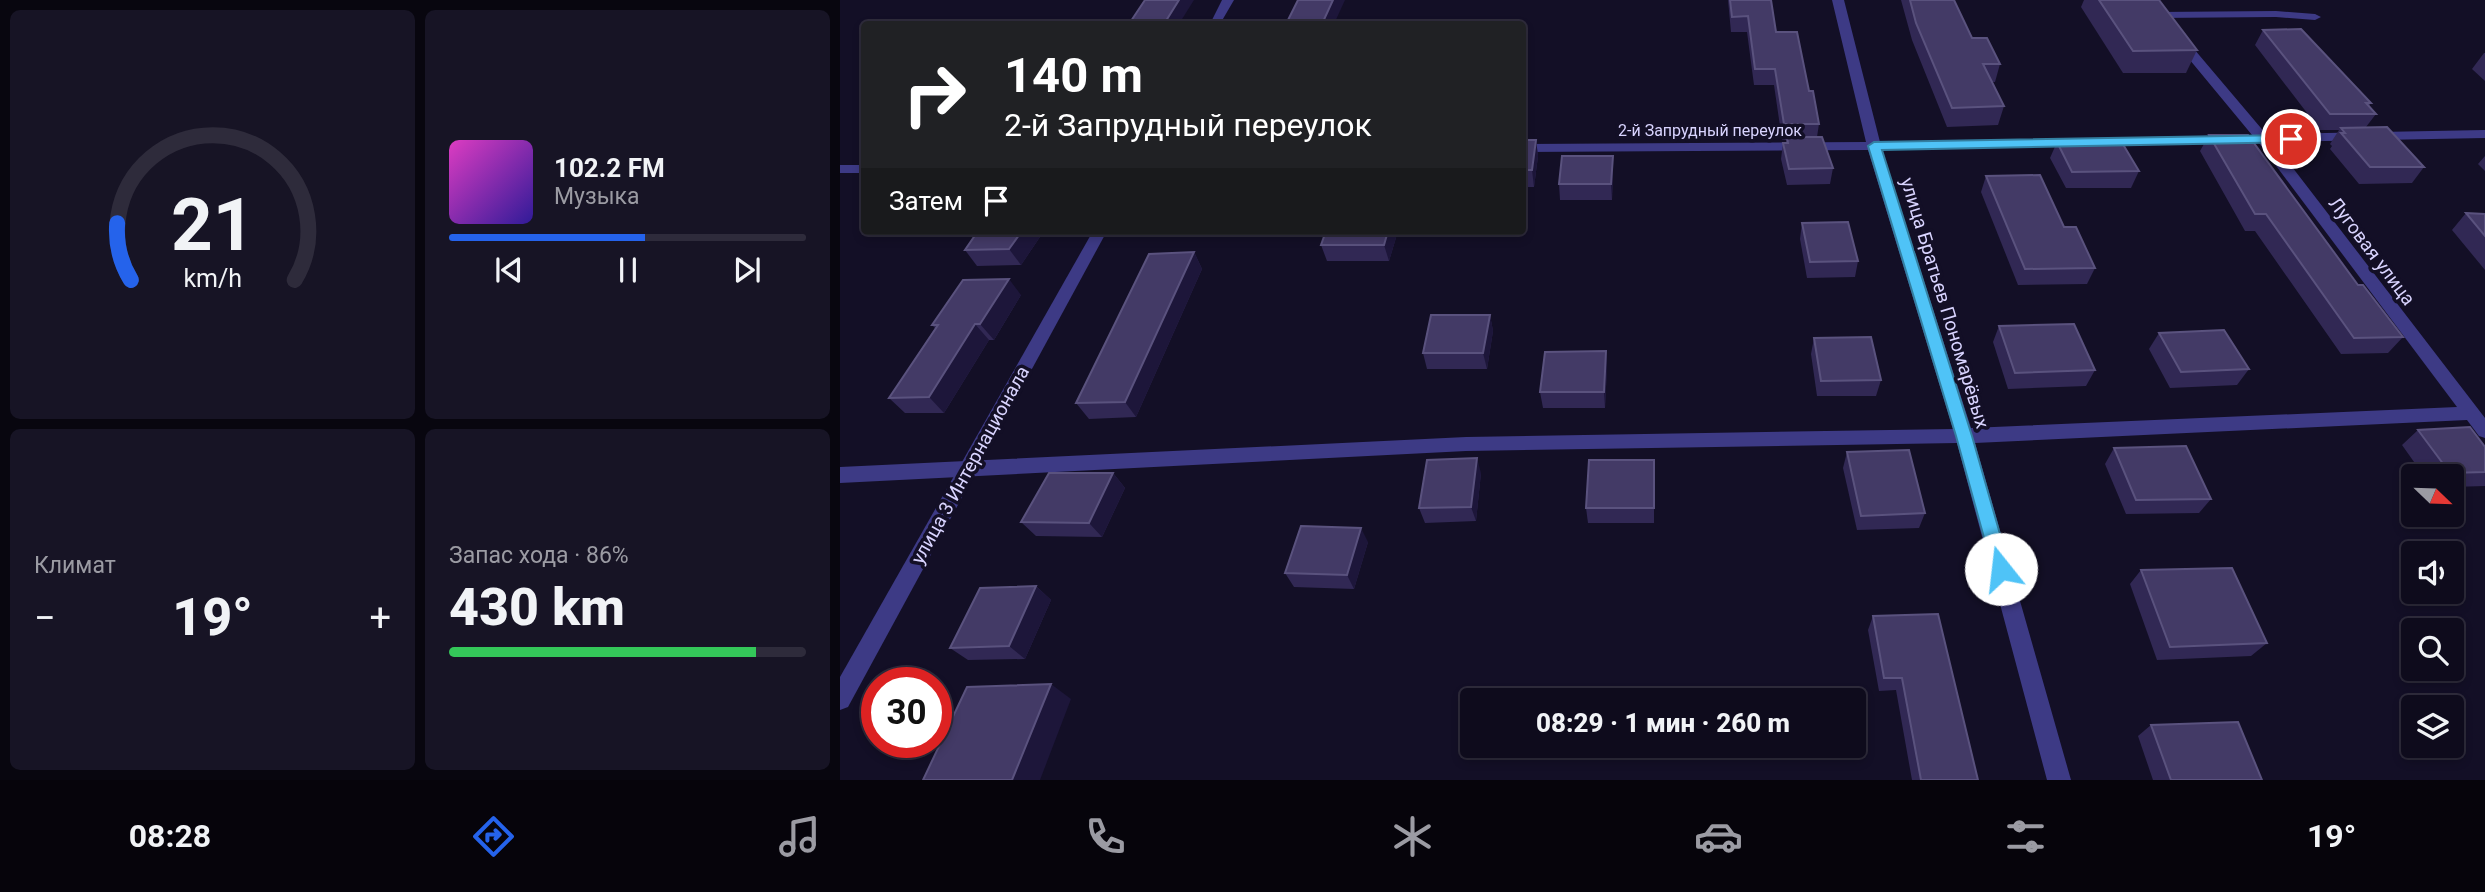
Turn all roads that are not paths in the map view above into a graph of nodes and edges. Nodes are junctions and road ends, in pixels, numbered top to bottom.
1 (1228, 0) edge
2 (1838, 0) edge
3 (2144, 0) edge
4 (2157, 15) junction
5 (2315, 17) dead end
6 (1217, 21) edge
7 (2485, 134) edge
8 (2264, 140) junction
9 (1874, 146) junction
10 (1526, 148) edge
11 (840, 169) edge
12 (861, 169) edge
13 (1098, 235) edge
14 (2471, 413) junction
15 (2485, 431) edge
16 (1964, 436) junction
17 (970, 468) junction
18 (840, 475) edge
19 (840, 699) edge
20 (2059, 780) edge

1 - 6 street
2 - 9 street, улица Братьев Пономарёвых
3 - 4 street, Луговая улица
4 - 5 street
4 - 8 street, Луговая улица
7 - 8 street, 2-й Запрудный переулок
8 - 9 street, 2-й Запрудный переулок
8 - 14 street, Луговая улица
9 - 10 street, 2-й Запрудный переулок
9 - 16 street, улица Братьев Пономарёвых
11 - 12 street
13 - 17 street, улица 3 Интернационала
14 - 15 street, Луговая улица
14 - 16 street
16 - 17 street
16 - 20 street, улица Братьев Пономарёвых
17 - 18 street
17 - 19 street, улица 3 Интернационала

